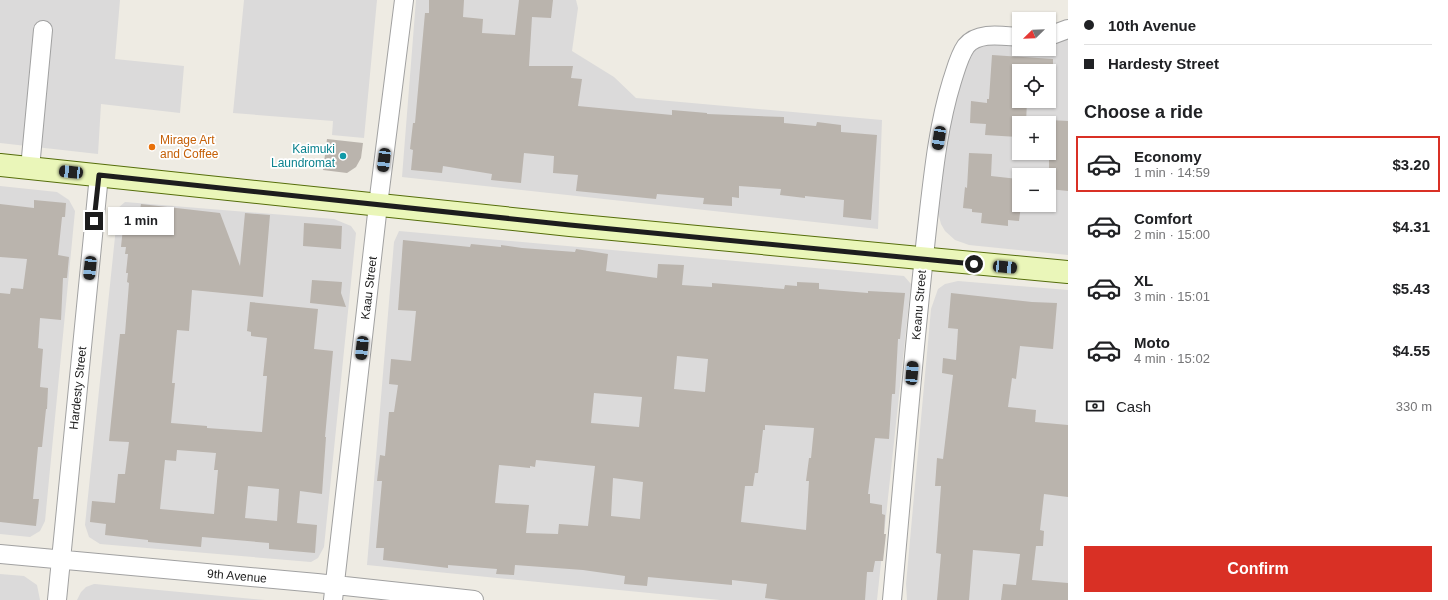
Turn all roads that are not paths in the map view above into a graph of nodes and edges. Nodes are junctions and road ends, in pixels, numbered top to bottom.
1 (404, 0) edge
2 (1068, 29) edge
3 (43, 30) dead end
4 (1056, 33) edge
5 (1012, 37) edge
6 (0, 166) edge
7 (30, 168) junction
8 (99, 175) junction
9 (378, 205) junction
10 (923, 259) junction
11 (1068, 272) edge
12 (0, 554) edge
13 (61, 560) junction
14 (333, 593) edge
15 (57, 600) edge
16 (474, 600) edge
17 (892, 600) edge

1 - 9 street, Kaau Street
2 - 4 street
3 - 7 street
5 - 10 street, Keanu Street
6 - 7 street
7 - 8 street
8 - 9 street
8 - 13 street, Hardesty Street
9 - 10 street
9 - 14 street, Kaau Street
10 - 11 street
10 - 17 street, Keanu Street
12 - 13 street, 9th Avenue
13 - 14 street, 9th Avenue
13 - 15 street, Hardesty Street
14 - 16 street, 9th Avenue

